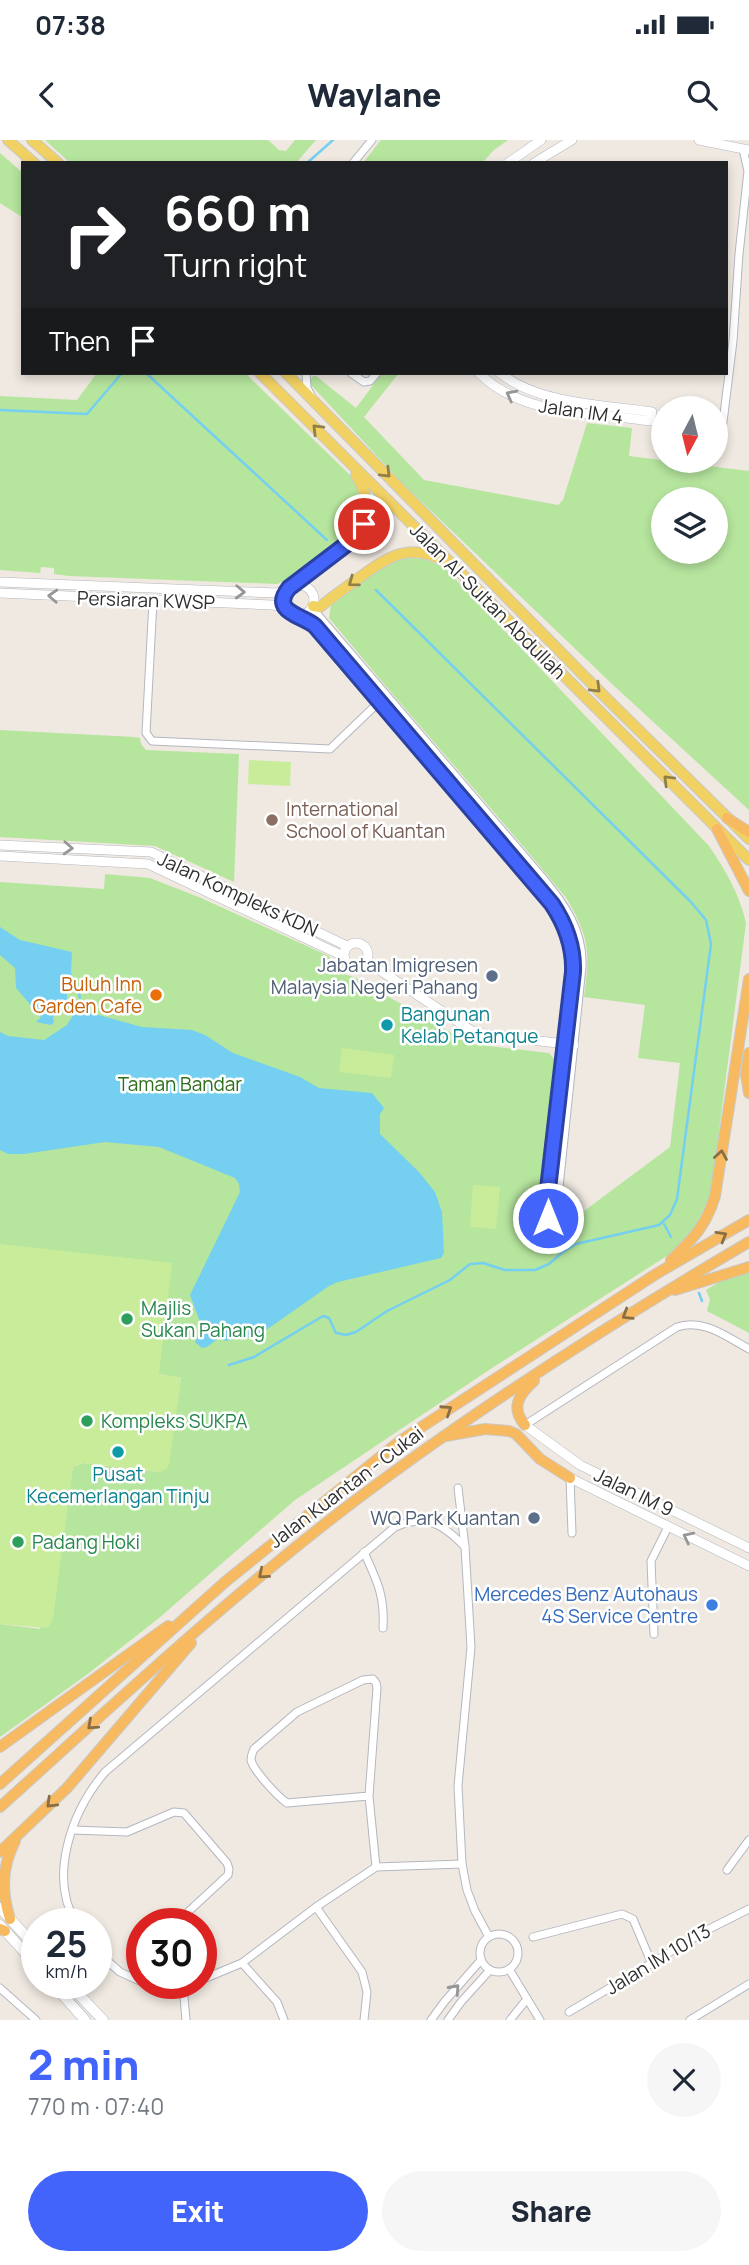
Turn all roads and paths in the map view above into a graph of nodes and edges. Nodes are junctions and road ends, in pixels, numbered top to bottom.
1 (8, 140) edge
2 (32, 140) edge
3 (372, 140) edge
4 (541, 140) edge
5 (572, 140) edge
6 (699, 140) edge
7 (746, 150) edge
8 (32, 161) edge
9 (56, 161) edge
10 (356, 161) edge
11 (511, 161) edge
12 (537, 161) edge
13 (749, 171) edge
14 (262, 375) edge
15 (288, 375) edge
16 (306, 375) edge
17 (354, 375) edge
18 (375, 375) edge
19 (482, 375) edge
20 (503, 375) edge
21 (726, 396) edge
22 (313, 399) junction
23 (349, 461) junction
24 (457, 569) junction
25 (0, 582) edge
26 (141, 588) junction
27 (288, 590) junction
28 (0, 593) edge
29 (141, 600) junction
30 (153, 601) junction
31 (326, 602) junction
32 (313, 607) junction
33 (293, 614) junction
34 (322, 621) junction
35 (379, 702) junction
36 (390, 708) junction
37 (727, 818) junction
38 (496, 823) junction
39 (717, 829) junction
40 (489, 830) junction
41 (749, 832) edge
42 (749, 839) edge
43 (0, 845) edge
44 (151, 852) junction
45 (0, 856) edge
46 (749, 860) edge
47 (148, 864) junction
48 (749, 891) edge
49 (345, 951) junction
50 (366, 961) junction
51 (749, 979) edge
52 (563, 1044) junction
53 (574, 1045) junction
54 (749, 1053) edge
55 (749, 1093) edge
56 (749, 1220) edge
57 (749, 1242) edge
58 (749, 1268) edge
59 (656, 1274) junction
60 (661, 1294) junction
61 (574, 1348) junction
62 (749, 1349) edge
63 (525, 1425) junction
64 (441, 1437) junction
65 (570, 1478) junction
66 (458, 1488) dead end
67 (668, 1527) junction
68 (572, 1533) dead end
69 (730, 1540) junction
70 (465, 1547) junction
71 (745, 1547) edge
72 (364, 1552) junction
73 (722, 1554) junction
74 (735, 1561) junction
75 (749, 1566) edge
76 (195, 1609) junction
77 (207, 1621) junction
78 (383, 1628) dead end
79 (654, 1634) dead end
80 (0, 1747) edge
81 (0, 1783) edge
82 (369, 1796) junction
83 (0, 1807) edge
84 (23, 1830) junction
85 (73, 1830) junction
86 (749, 1840) edge
87 (0, 1852) edge
88 (462, 1864) junction
89 (376, 1867) junction
90 (727, 1870) dead end
91 (316, 1907) junction
92 (0, 1908) edge
93 (69, 1908) edge
94 (191, 1908) edge
95 (749, 1909) edge
96 (10, 1919) junction
97 (2, 1928) edge
98 (21, 1931) edge
99 (489, 1937) junction
100 (533, 1937) dead end
101 (21, 1949) edge
102 (481, 1960) junction
103 (243, 1963) junction
104 (652, 1964) junction
105 (509, 1969) junction
106 (490, 1970) junction
107 (217, 1974) edge
108 (749, 1983) edge
109 (0, 1988) edge
110 (66, 1999) edge
111 (83, 1999) edge
112 (188, 1999) edge
113 (527, 1999) junction
114 (569, 2012) dead end
115 (36, 2020) edge
116 (85, 2020) edge
117 (103, 2020) edge
118 (186, 2020) edge
119 (284, 2020) edge
120 (363, 2020) edge
121 (432, 2020) edge
122 (448, 2020) edge
123 (510, 2020) edge
124 (540, 2020) edge
125 (690, 2020) edge

1 - 8 main road
2 - 9 main road
3 - 10 street
4 - 11 street
5 - 12 street
6 - 7 street
7 - 13 street
13 - 21 street
23 -> 14 main road, Jalan Al-Sultan Abdullah
15 - 22 main road, Jalan Al-Sultan Abdullah
16 - 22 street
17 - 18 street
20 -> 19 street, Jalan IM 4
22 -> 37 main road, Jalan Al-Sultan Abdullah
23 - 24 main road, Jalan Al-Sultan Abdullah
23 - 27 main road
24 -> 31 main road
39 -> 24 main road, Jalan Al-Sultan Abdullah
25 - 26 street, Persiaran KWSP
26 -> 27 street, Persiaran KWSP
26 - 29 street
27 - 32 street
27 - 33 street
29 -> 28 street, Persiaran KWSP
29 - 30 street, Persiaran KWSP
30 - 33 street, Persiaran KWSP
30 - 35 street
31 - 32 main road
31 - 34 main road
32 - 33 street
32 - 34 street
33 - 35 street
34 - 36 street
35 - 36 street
36 - 38 street
36 - 40 street
37 - 41 highway
37 - 42 main road, Jalan Al-Sultan Abdullah
38 - 40 street
38 - 53 street
39 - 46 main road, Jalan Al-Sultan Abdullah
39 - 48 highway
40 - 52 street
43 -> 44 street, Jalan Kompleks KDN
44 - 47 street
44 - 49 street, Jalan Kompleks KDN
45 - 47 street, Jalan Kompleks KDN
47 - 49 street, Jalan Kompleks KDN
49 - 50 street
49 - 50 street
50 - 52 street
59 -> 51 highway
52 - 53 street
52 - 53 street
54 - 55 highway
59 -> 56 highway, Jalan Kuantan - Cukai
57 - 60 highway, Jalan Kuantan - Cukai
58 - 60 highway
76 -> 59 highway, Jalan Kuantan - Cukai
60 -> 61 highway, Jalan Kuantan - Cukai
61 - 63 highway
61 - 64 highway, Jalan Kuantan - Cukai
62 - 63 street
63 - 69 street, Jalan IM 9
64 - 65 highway
64 -> 77 highway, Jalan Kuantan - Cukai
65 - 67 street, Jalan IM 9
65 - 68 street
66 - 70 street
73 -> 67 street, Jalan IM 9
67 - 79 street
69 - 71 street, Jalan IM 9
69 - 73 street
70 - 72 street
70 - 88 street
71 - 74 street
72 - 78 street
72 - 85 street
73 - 74 street, Jalan IM 9
74 - 75 street, Jalan IM 9
76 - 80 highway
76 - 81 highway, Jalan Kuantan - Cukai
77 -> 83 highway, Jalan Kuantan - Cukai
77 -> 84 highway
82 - 82 street
82 - 89 street
84 - 87 highway
84 - 96 highway
85 - 93 street
85 - 94 street
86 - 90 street
88 - 89 street
88 - 99 street
89 - 91 street
91 - 103 street
91 - 120 street
92 - 96 main road
95 - 104 street, Jalan IM 10/13
96 - 98 main road
97 - 101 main road
99 - 102 street
99 - 105 street
100 - 104 street
102 - 106 street
121 -> 102 street
103 - 107 street
103 - 119 street
104 - 114 street, Jalan IM 10/13
105 - 106 street
105 - 113 street
106 - 122 street
108 - 125 street
109 - 115 street
110 - 116 main road
111 - 117 main road
112 - 118 street
113 - 123 street
113 - 124 street

